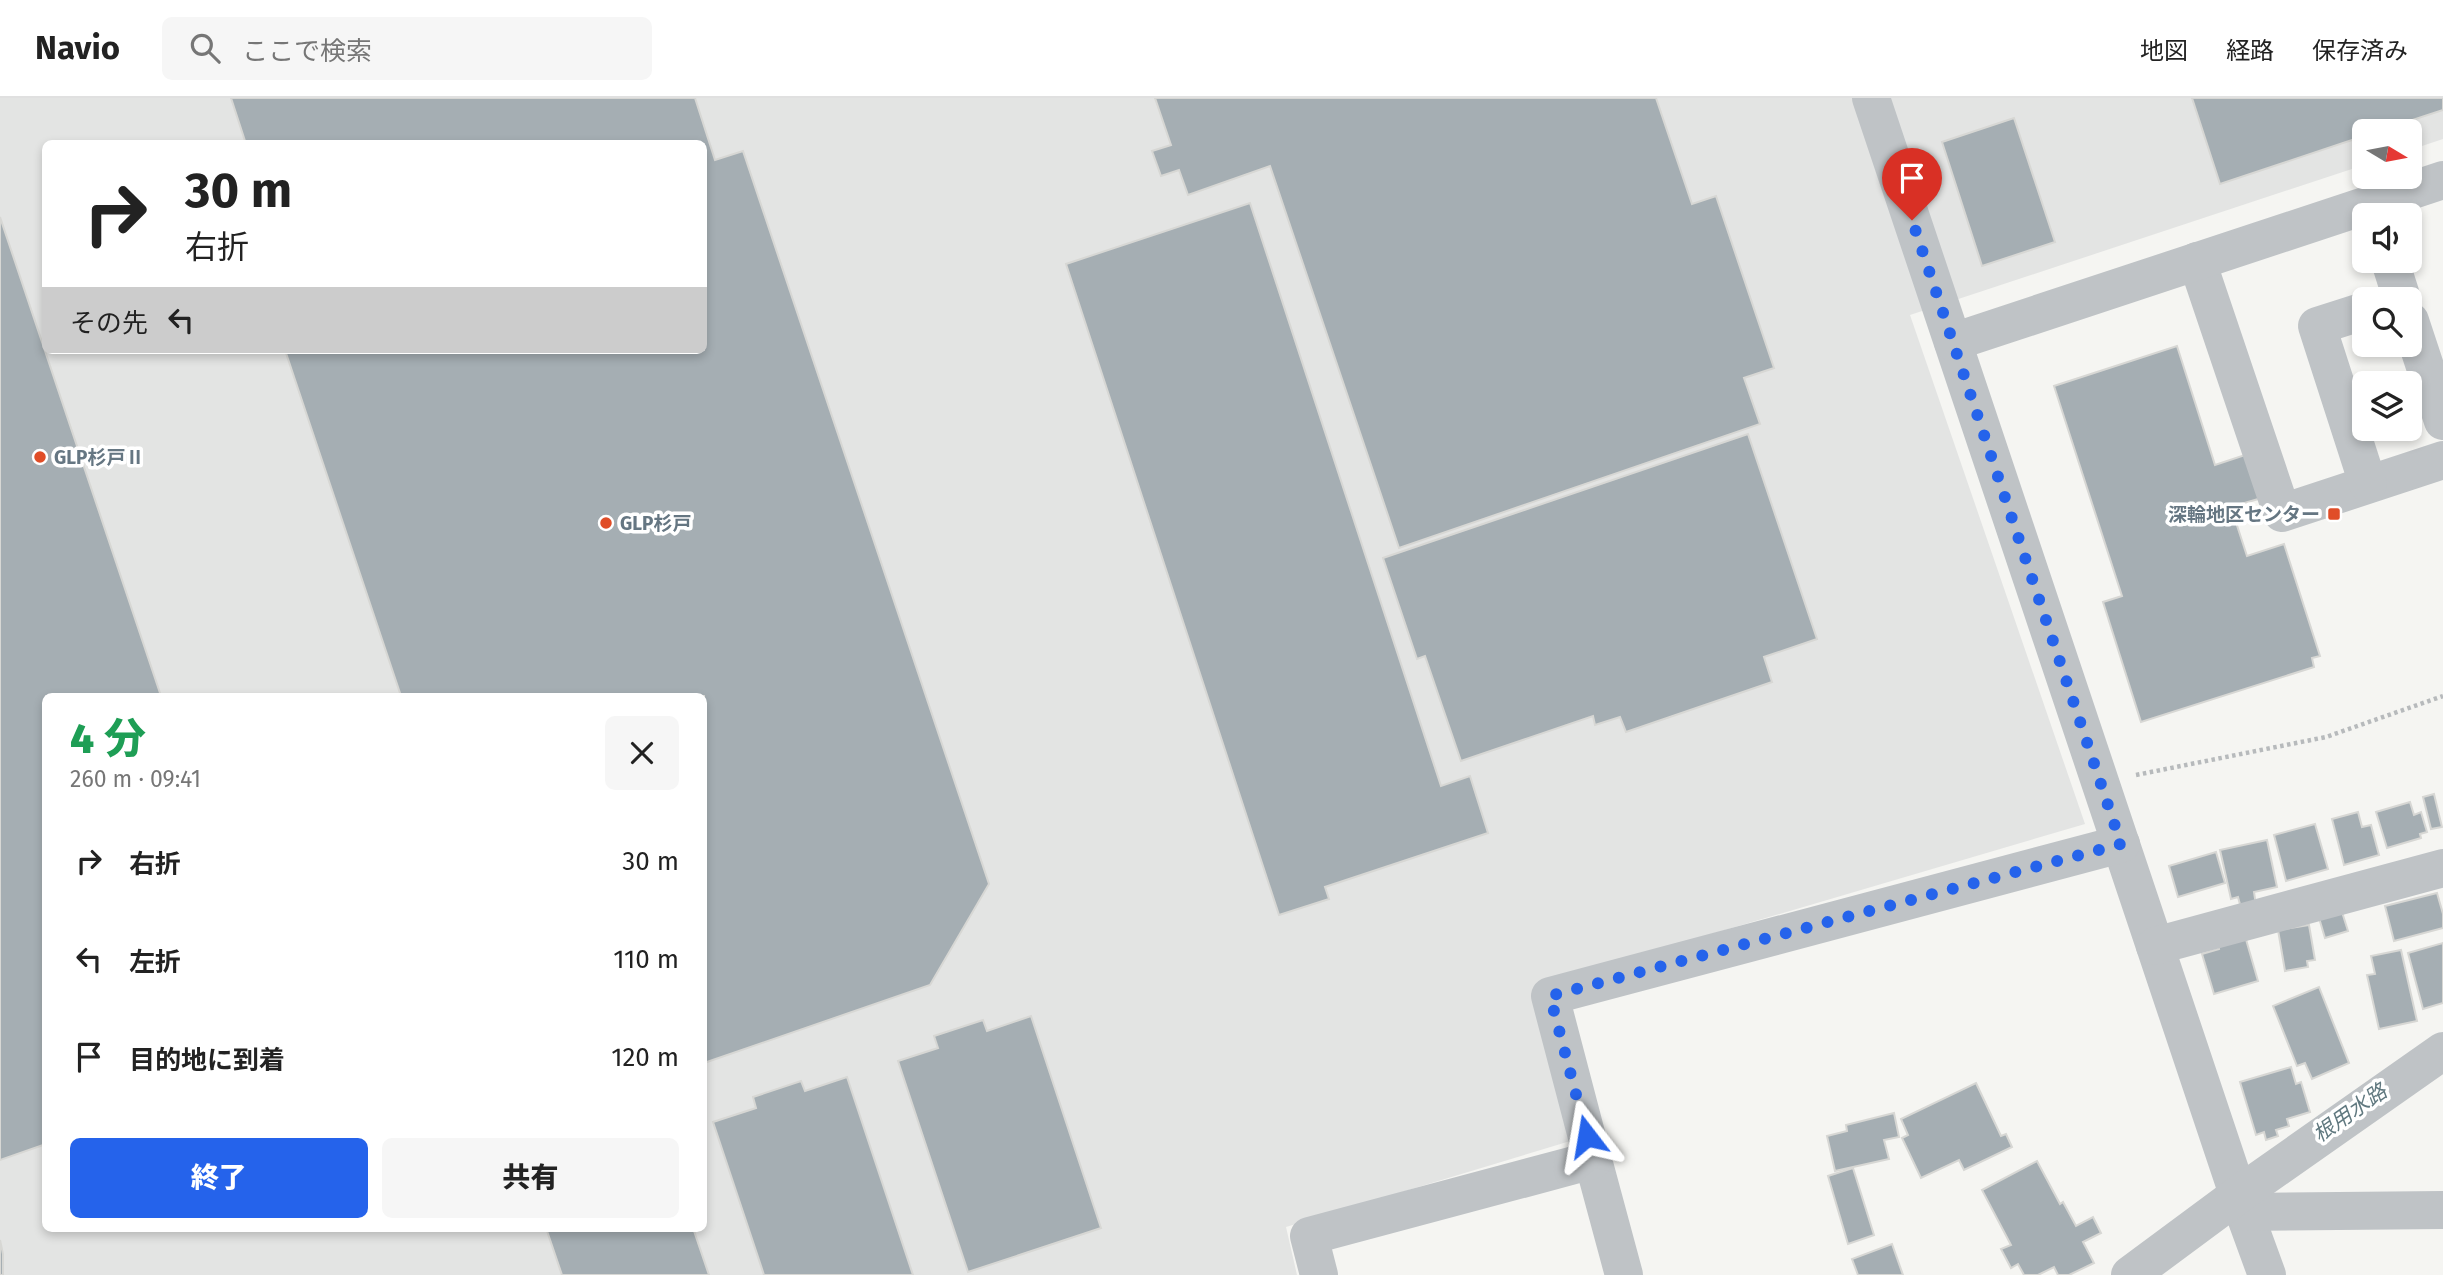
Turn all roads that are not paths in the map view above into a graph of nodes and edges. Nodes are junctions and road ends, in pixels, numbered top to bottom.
1 (1871, 98) edge
2 (2443, 180) edge
3 (2389, 203) edge
4 (2352, 216) edge
5 (2197, 261) junction
6 (2352, 315) edge
7 (1953, 342) junction
8 (2422, 357) edge
9 (2443, 421) edge
10 (2443, 460) edge
11 (2368, 484) junction
12 (2121, 844) junction
13 (2443, 868) edge
14 (2155, 946) junction
15 (2443, 1051) edge
16 (1593, 1160) junction
17 (2241, 1203) junction
18 (2443, 1210) edge
19 (1319, 1275) edge
20 (1624, 1275) edge
21 (2130, 1275) edge
22 (2267, 1275) edge

1 - 7 street
2 - 3 street
4 - 5 street
5 - 7 street
5 - 11 street
6 - 11 street
7 - 12 street
8 - 9 street
10 - 11 street
12 - 14 street
12 - 16 street
13 - 14 street
14 - 17 street
15 - 17 street
16 - 19 street
16 - 20 street
17 - 18 street
17 - 21 street
17 - 22 street

